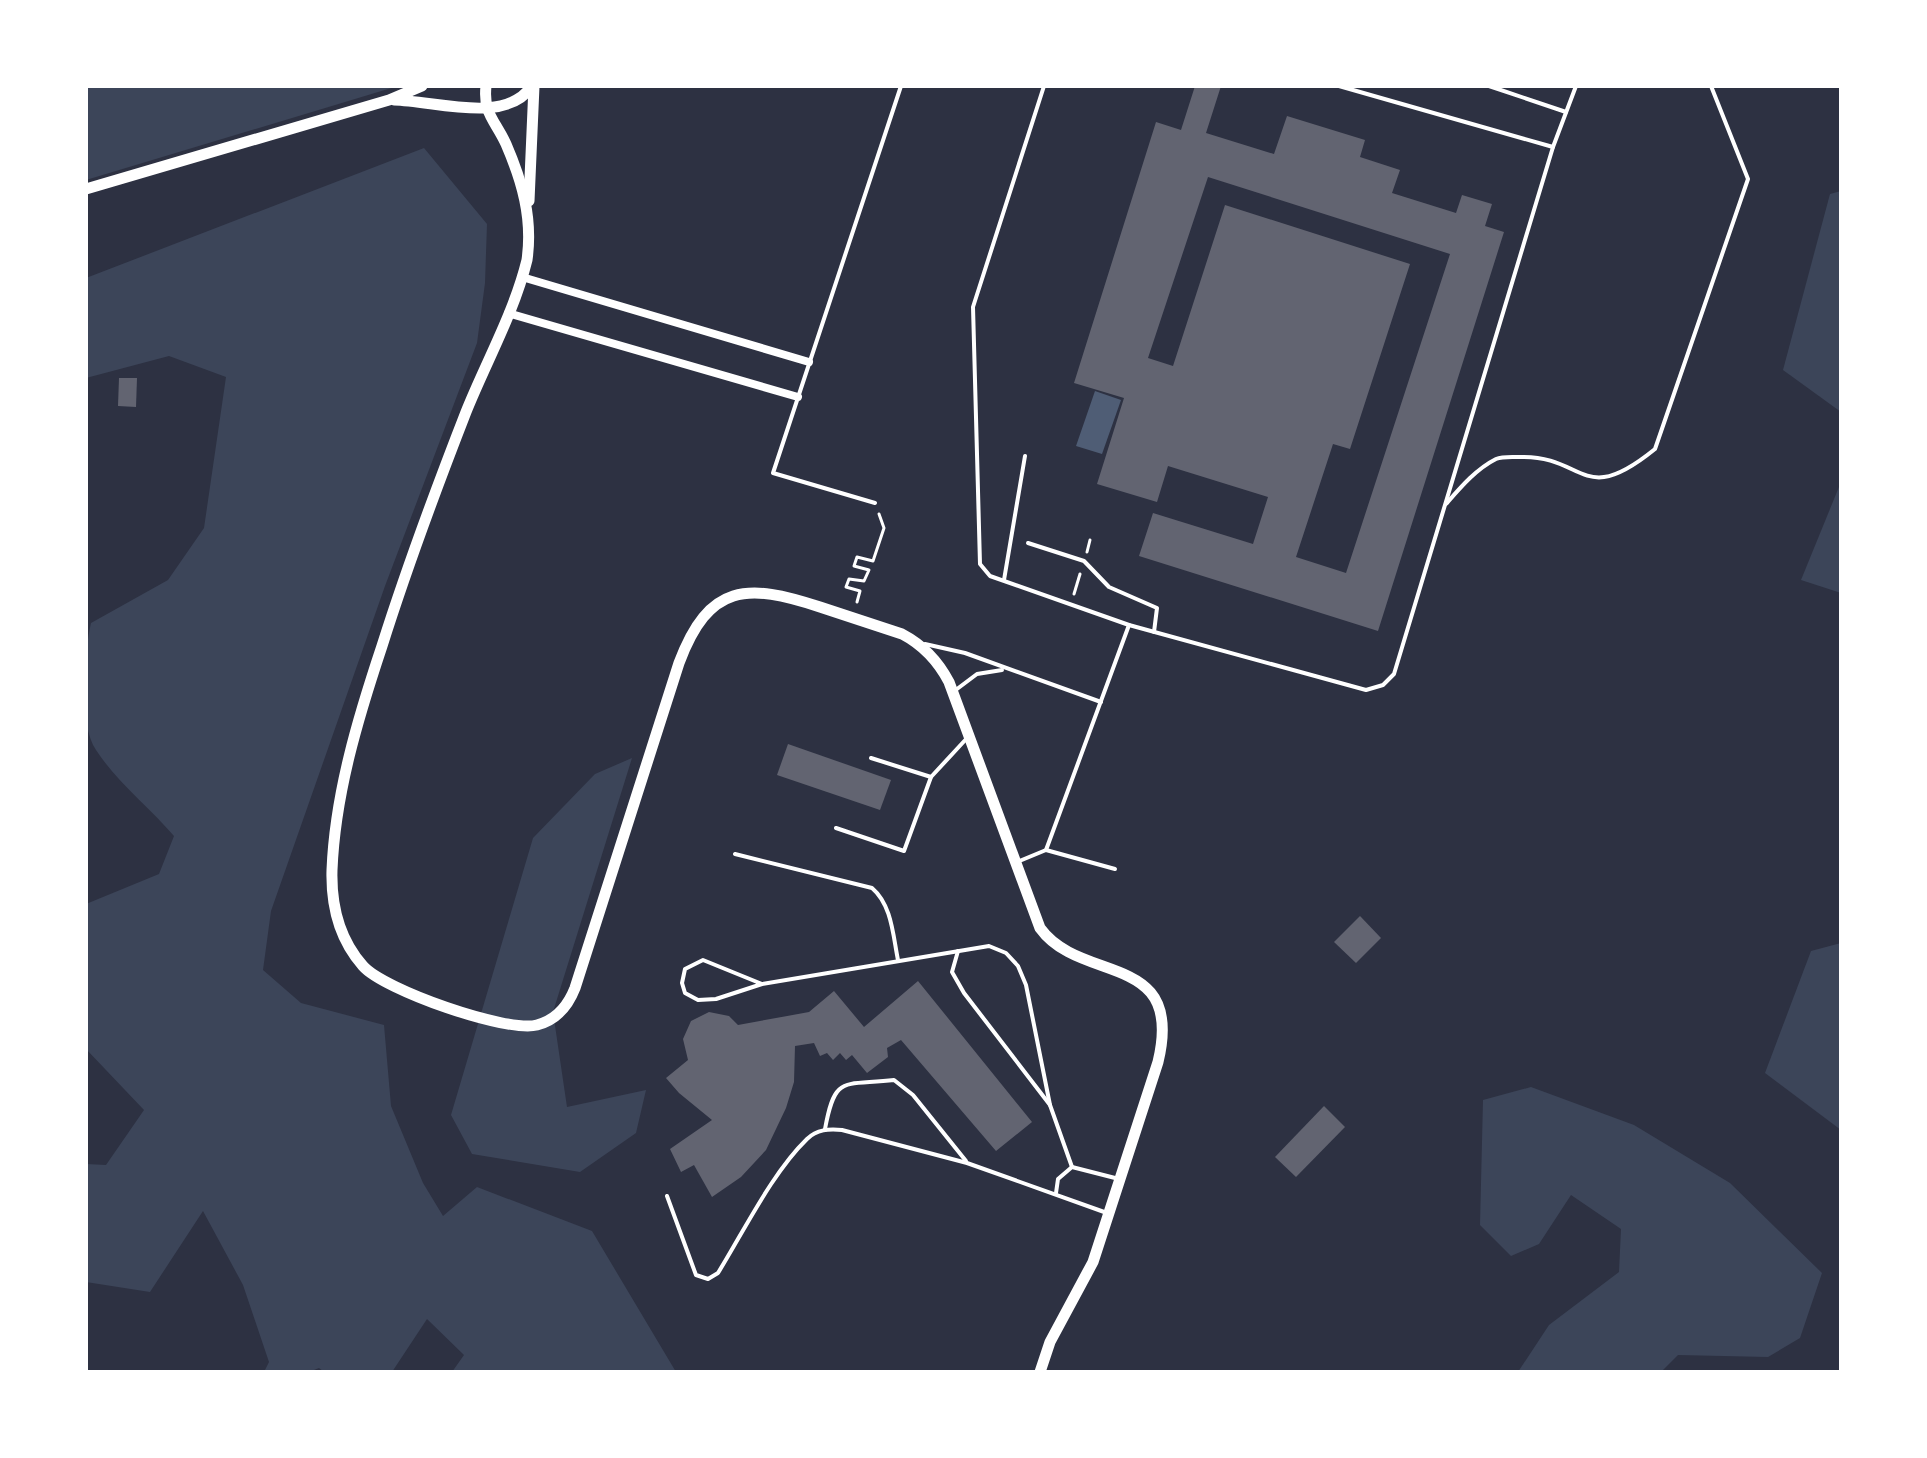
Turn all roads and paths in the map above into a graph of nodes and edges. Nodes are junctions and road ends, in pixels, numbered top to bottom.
1 (422, 86) edge
2 (486, 86) edge
3 (533, 86) edge
4 (901, 86) edge
5 (1044, 86) edge
6 (1339, 86) edge
7 (1489, 86) edge
8 (1576, 86) edge
9 (1711, 86) edge
10 (389, 100) junction
11 (486, 111) junction
12 (1566, 112) junction
13 (1553, 147) junction
14 (86, 189) edge
15 (528, 210) junction
16 (522, 277) junction
17 (508, 313) junction
18 (809, 362) junction
19 (798, 397) junction
20 (1025, 456) dead end
21 (875, 503) joint
22 (1445, 505) junction
23 (1028, 543) dead end
24 (1004, 580) junction
25 (852, 618) junction
26 (1129, 625) junction
27 (1154, 632) junction
28 (916, 642) junction
29 (1005, 669) junction
30 (953, 692) junction
31 (1101, 702) junction
32 (969, 735) junction
33 (871, 758) dead end
34 (931, 777) junction
35 (836, 828) dead end
36 (1046, 850) junction
37 (735, 854) dead end
38 (1015, 862) junction
39 (1115, 869) dead end
40 (958, 951) junction
41 (898, 960) junction
42 (762, 984) junction
43 (1050, 1105) junction
44 (825, 1129) junction
45 (967, 1163) junction
46 (1072, 1167) junction
47 (1120, 1179) junction
48 (1056, 1193) junction
49 (667, 1196) dead end
50 (1109, 1214) junction
51 (1040, 1372) edge

1 - 10 street
2 - 11 street
3 - 11 street
3 - 15 street
4 - 18 lane
5 - 24 lane
6 - 13 lane
7 - 12 lane
8 - 12 lane
9 - 22 lane
10 - 11 street
10 - 14 street
11 - 15 street
12 - 13 lane
13 - 22 lane
15 - 16 street
16 - 17 street
16 - 18 street
17 - 19 street
17 - 25 street
18 - 19 lane
19 - 21 lane
20 - 24 lane
21 - 25 path
22 - 27 lane
23 - 27 lane
24 - 26 lane
25 - 28 street
26 - 27 lane
26 - 31 lane
28 - 29 lane
28 - 30 street
29 - 30 lane
29 - 31 lane
30 - 32 street
31 - 36 lane
32 - 34 lane
32 - 38 street
33 - 34 lane
34 - 35 lane
36 - 38 lane
36 - 39 lane
37 - 41 lane
38 - 47 street
40 - 41 lane
40 - 43 lane
40 - 43 lane
41 - 42 lane
42 - 42 lane
43 - 46 lane
44 - 45 lane
44 - 45 lane
44 - 49 lane
45 - 48 lane
46 - 47 lane
46 - 48 lane
47 - 50 street
48 - 50 lane
50 - 51 street

